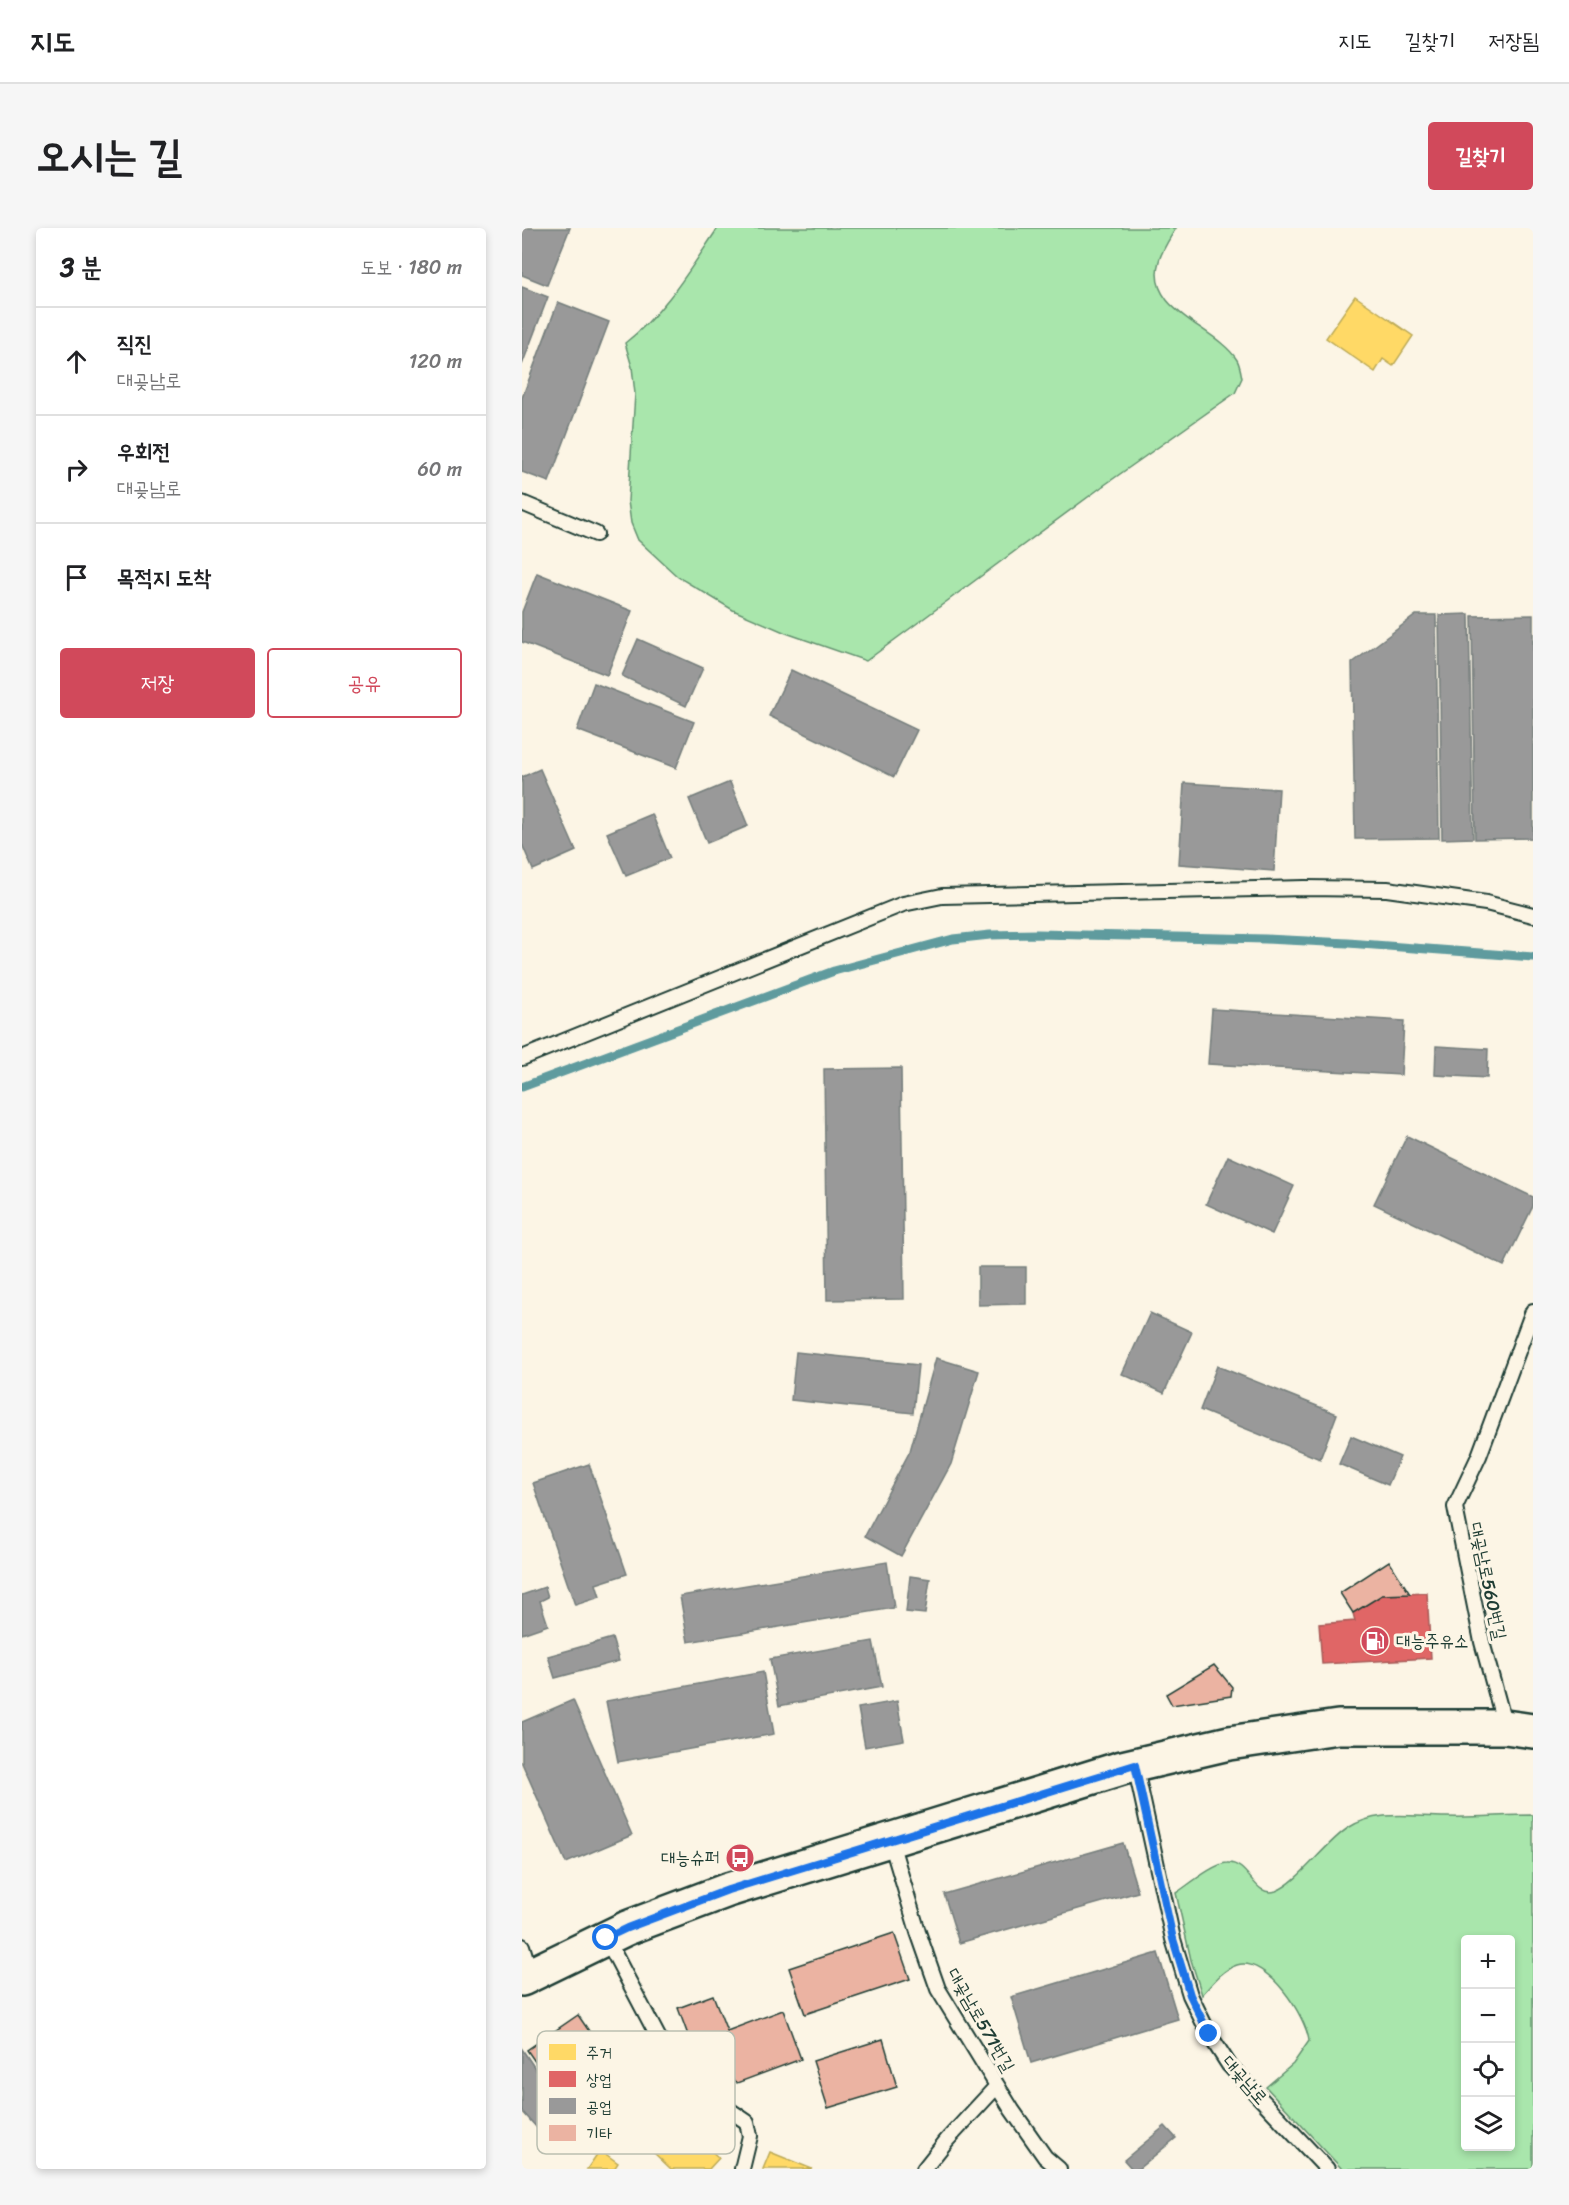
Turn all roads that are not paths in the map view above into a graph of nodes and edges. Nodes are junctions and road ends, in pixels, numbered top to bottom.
1 (522, 503) edge
2 (596, 534) dead end
3 (1533, 915) edge
4 (522, 1058) edge
5 (1533, 1311) edge
6 (1519, 1729) edge
7 (1135, 1765) junction
8 (890, 1839) junction
9 (606, 1938) junction
10 (525, 1967) edge
11 (655, 2031) edge
12 (997, 2085) junction
13 (735, 2114) edge
14 (742, 2169) edge
15 (924, 2169) edge
16 (1059, 2169) edge
17 (1327, 2169) edge

1 - 2 lane
3 - 4 lane
5 - 6 lane, 대곶남로560번길
6 - 7 street
7 - 8 street
7 - 17 lane, 대곶남로
8 - 9 street
8 - 12 lane, 대곶남로571번길
9 - 10 street
9 - 11 lane
12 - 15 lane
12 - 16 lane, 대곶남로571번길
13 - 14 lane

